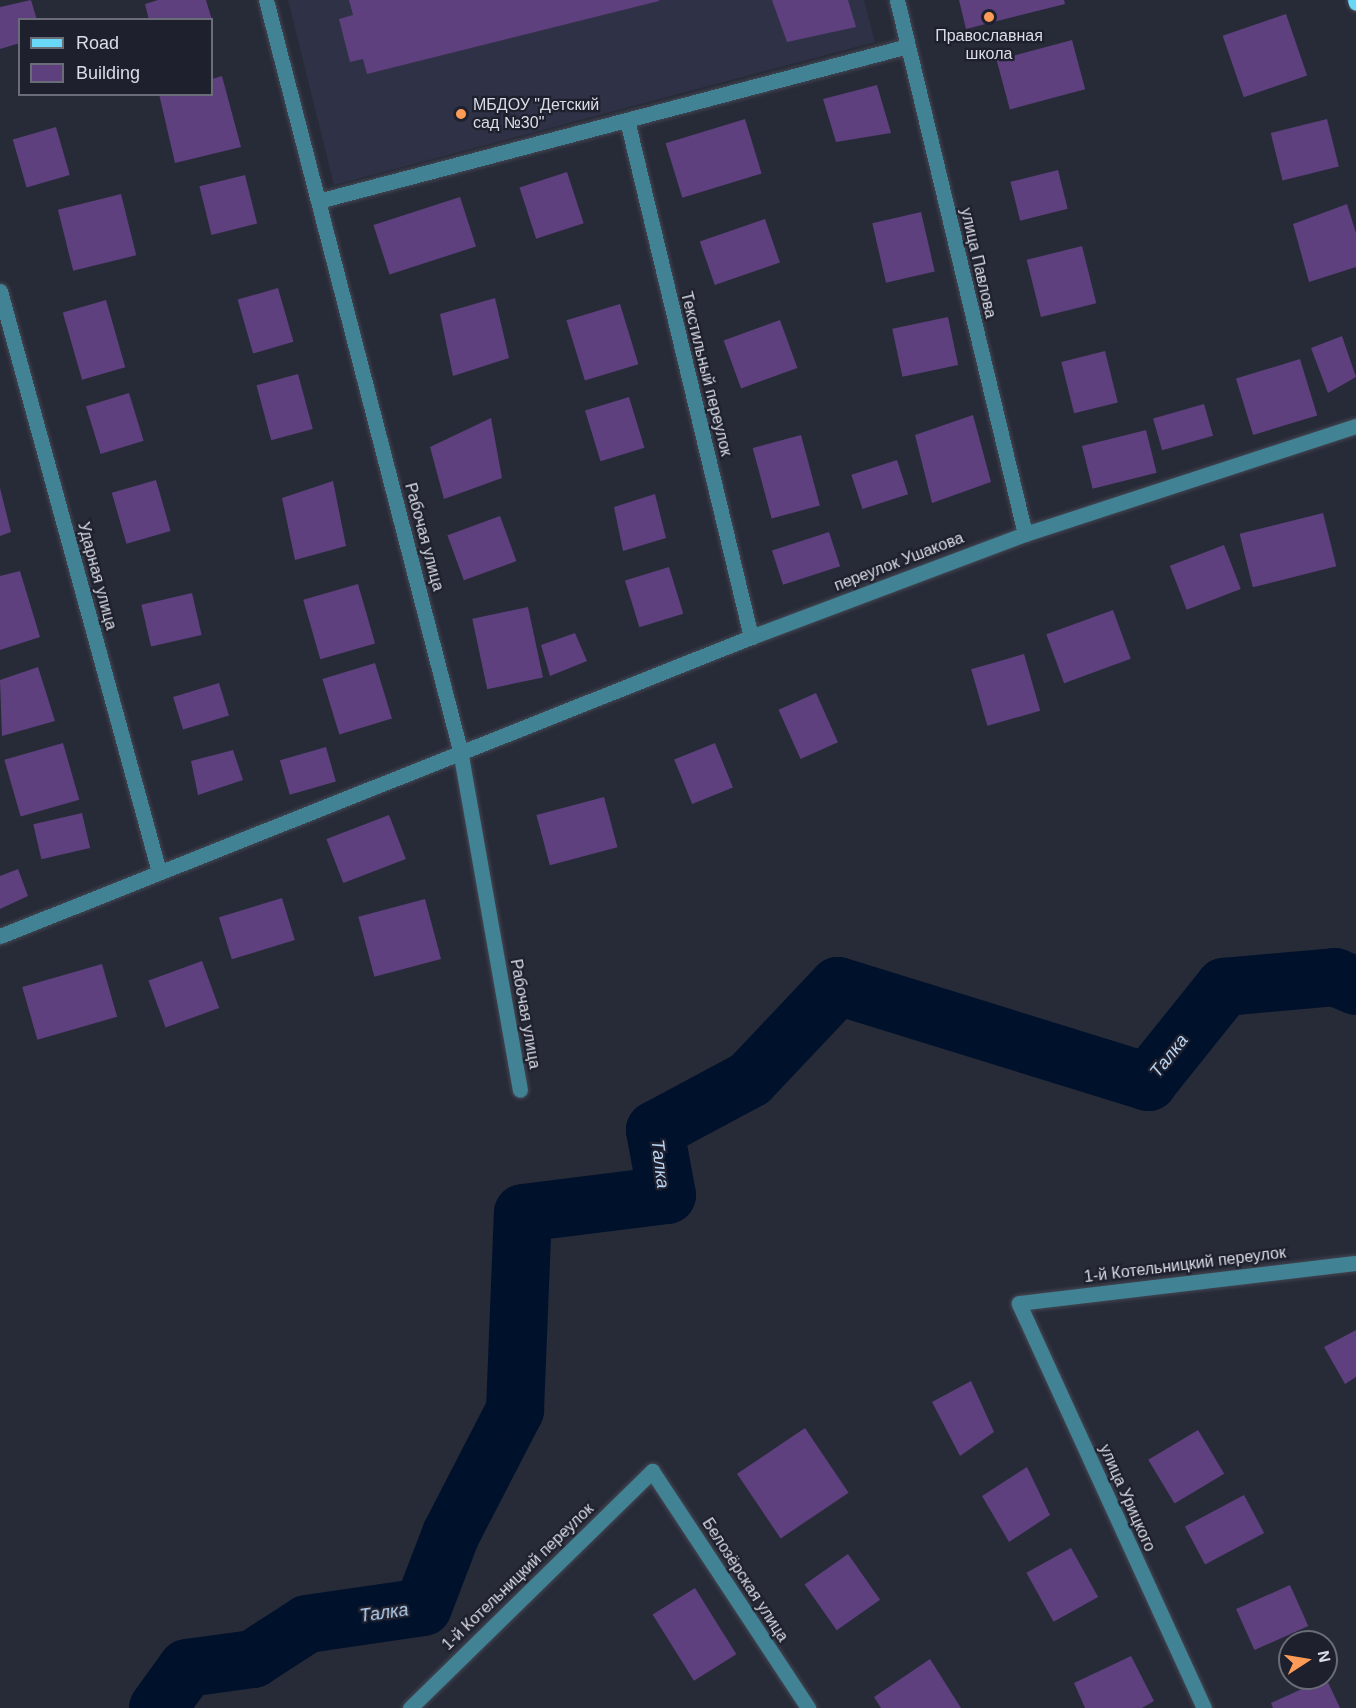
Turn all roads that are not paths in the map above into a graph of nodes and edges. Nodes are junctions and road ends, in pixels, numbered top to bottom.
1 (266, 0) edge
2 (897, 0) edge
3 (908, 46) junction
4 (627, 120) junction
5 (318, 201) junction
6 (0, 291) edge
7 (1356, 426) edge
8 (1025, 534) junction
9 (751, 637) junction
10 (460, 750) junction
11 (159, 872) junction
12 (0, 936) edge
13 (520, 1090) dead end
14 (1356, 1263) edge
15 (1019, 1303) joint
16 (652, 1471) joint
17 (410, 1708) edge
18 (808, 1708) edge
19 (1204, 1708) edge

1 - 5 street, Рабочая улица
2 - 3 street, улица Павлова
3 - 4 street
3 - 8 street, улица Павлова
4 - 5 street
4 - 9 street, Текстильный переулок
5 - 10 street, Рабочая улица
6 - 11 street, Ударная улица
7 - 8 street, переулок Ушакова
8 - 9 street, переулок Ушакова
9 - 10 street, переулок Ушакова
10 - 11 street, переулок Ушакова
10 - 13 street, Рабочая улица
11 - 12 street, переулок Ушакова
14 - 15 street, 1-й Котельницкий переулок
15 - 19 street, улица Урицкого
16 - 17 street, 1-й Котельницкий переулок
16 - 18 street, Белозёрская улица

